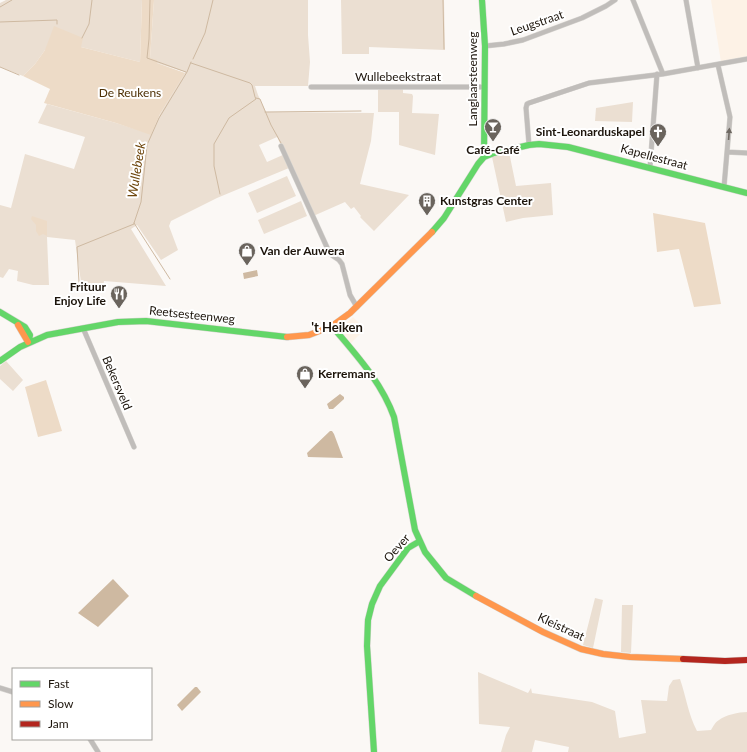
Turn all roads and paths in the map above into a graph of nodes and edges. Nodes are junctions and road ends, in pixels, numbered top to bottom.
1 (482, 0) edge
2 (615, 0) edge
3 (633, 0) edge
4 (686, 0) edge
5 (485, 46) junction
6 (747, 59) edge
7 (718, 65) junction
8 (698, 68) junction
9 (657, 74) junction
10 (663, 74) junction
11 (311, 87) dead end
12 (485, 87) junction
13 (529, 145) junction
14 (281, 146) dead end
15 (727, 152) junction
16 (747, 153) edge
17 (484, 157) junction
18 (650, 167) junction
19 (724, 187) junction
20 (747, 193) edge
21 (358, 307) junction
22 (0, 312) edge
23 (332, 326) junction
24 (83, 328) junction
25 (28, 339) junction
26 (0, 361) edge
27 (134, 447) dead end
28 (420, 541) junction
29 (747, 660) edge
30 (0, 688) edge
31 (12, 692) edge
32 (91, 740) edge
33 (98, 752) edge
34 (374, 752) edge

1 - 5 street, Langlaarsteenweg
2 - 5 street, Leugstraat
3 - 10 street
4 - 8 street
5 - 12 street, Langlaarsteenweg
6 - 7 street
7 - 8 street
15 -> 7 street
8 - 10 street
9 - 10 street
9 - 13 street
9 - 18 street
11 - 12 street, Wullebeekstraat
12 - 17 street, Langlaarsteenweg
13 - 17 street, Kapellestraat
13 - 18 street, Kapellestraat
14 - 21 street
15 - 16 street
15 - 19 street
17 - 21 street, Reetsesteenweg
18 - 19 street, Kapellestraat
19 - 20 street, Kapellestraat
21 - 23 street, Reetsesteenweg
22 - 25 street
23 - 24 street, Reetsesteenweg
23 - 28 street, Oever
24 - 25 street, Reetsesteenweg
24 - 27 street, Bekersveld
25 - 26 street, Reetsesteenweg
28 - 29 street, Kleistraat
28 - 34 street, Oever
30 - 31 street
32 - 33 street

